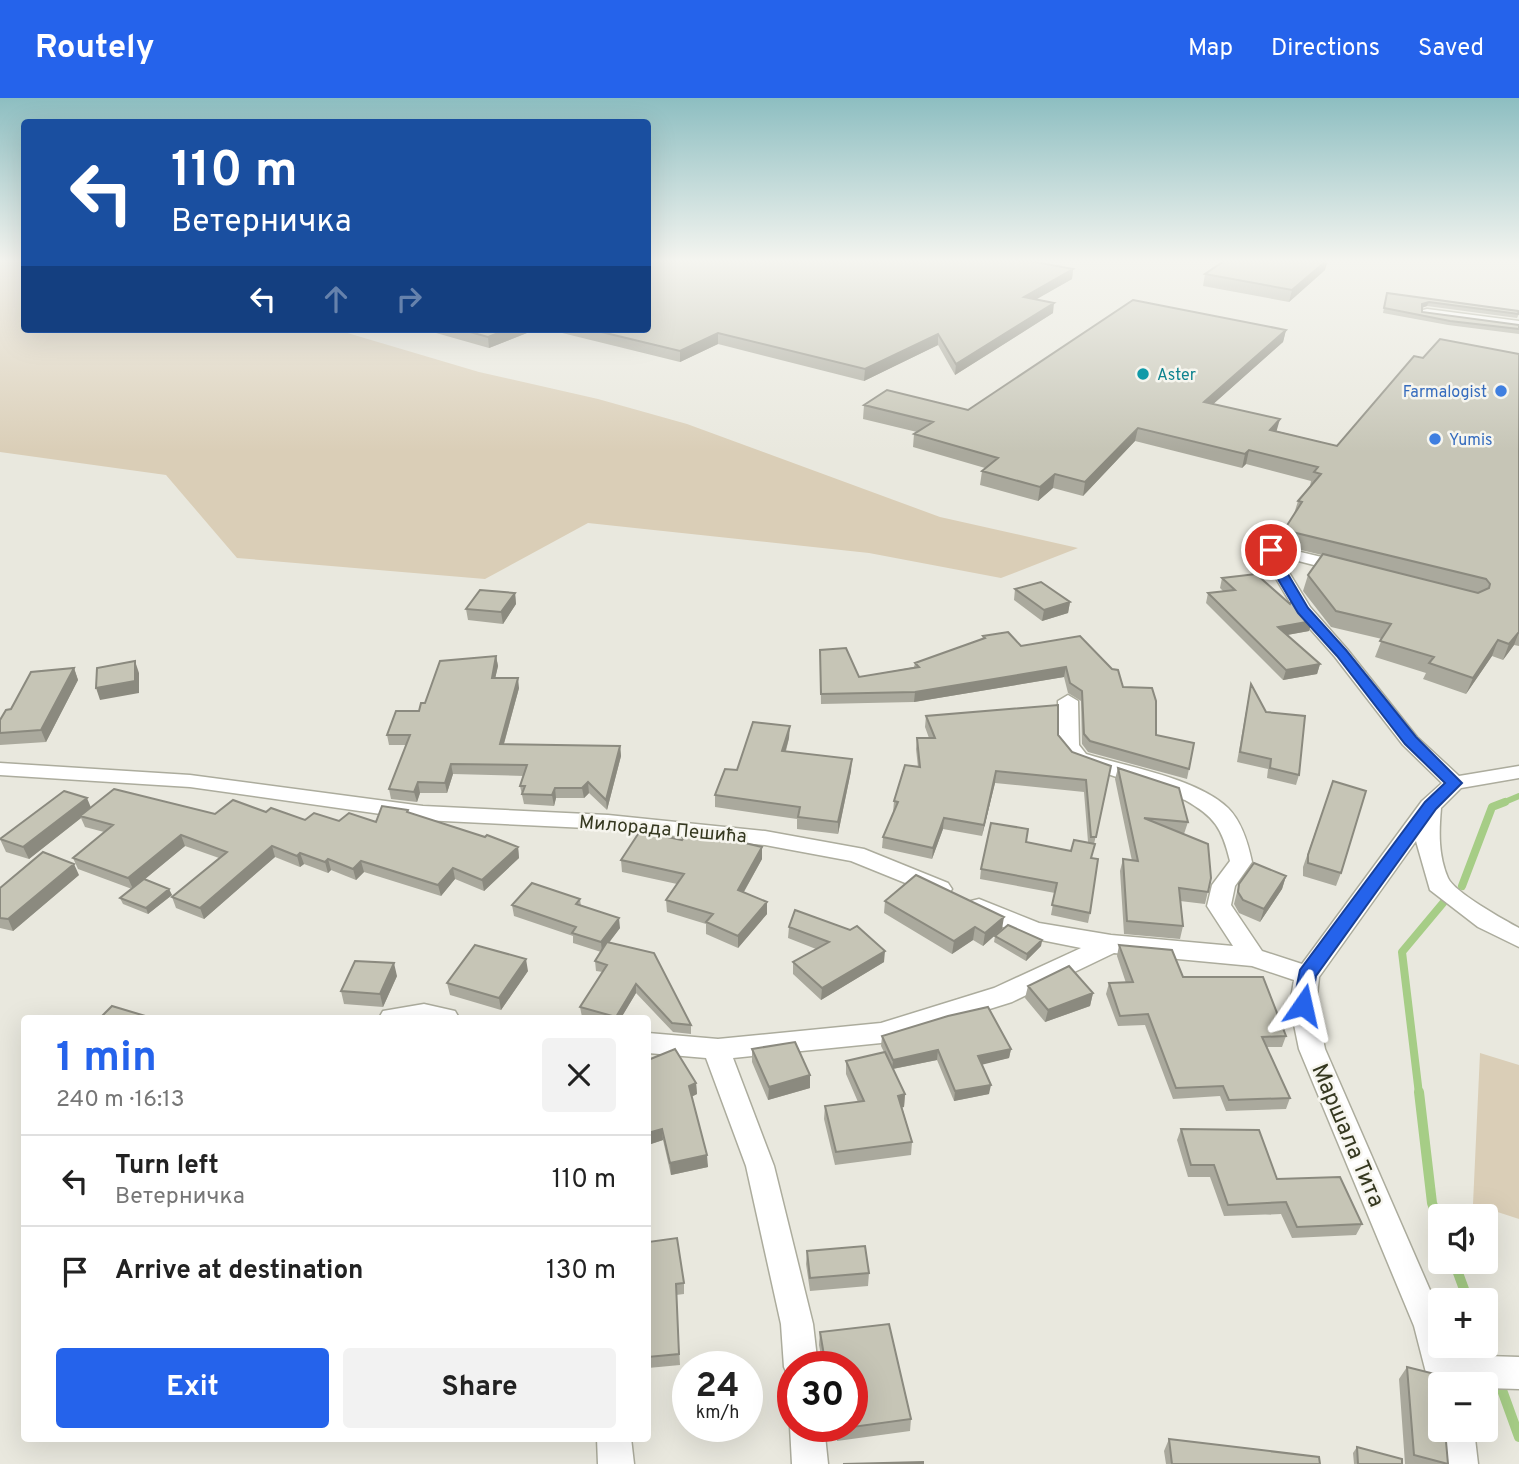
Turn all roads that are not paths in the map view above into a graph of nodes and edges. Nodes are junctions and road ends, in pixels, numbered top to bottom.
1 (1357, 571) edge
2 (1068, 701) dead end
3 (0, 769) edge
4 (1519, 772) edge
5 (1454, 783) junction
6 (1430, 806) junction
7 (1519, 938) edge
8 (1111, 944) junction
9 (1253, 957) junction
10 (1307, 975) junction
11 (411, 1015) edge
12 (433, 1015) edge
13 (651, 1043) edge
14 (718, 1049) junction
15 (800, 1351) edge
16 (1441, 1372) edge
17 (1519, 1373) edge
18 (1498, 1374) edge
19 (614, 1442) edge
20 (808, 1442) edge
21 (1458, 1442) edge
22 (616, 1464) edge
23 (810, 1464) edge
24 (1460, 1464) edge

1 - 5 street
2 - 9 street
3 - 8 street, Милорада Пешића
4 - 5 street
5 - 6 street
6 - 7 street
6 - 10 street
8 - 9 street, Милорада Пешића
8 - 14 street
9 - 10 street, Милорада Пешића
10 - 16 street, Маршала Тита
11 - 12 street
13 - 14 street
14 - 15 street
17 - 18 street
19 - 22 street
20 - 23 street
21 - 24 street

